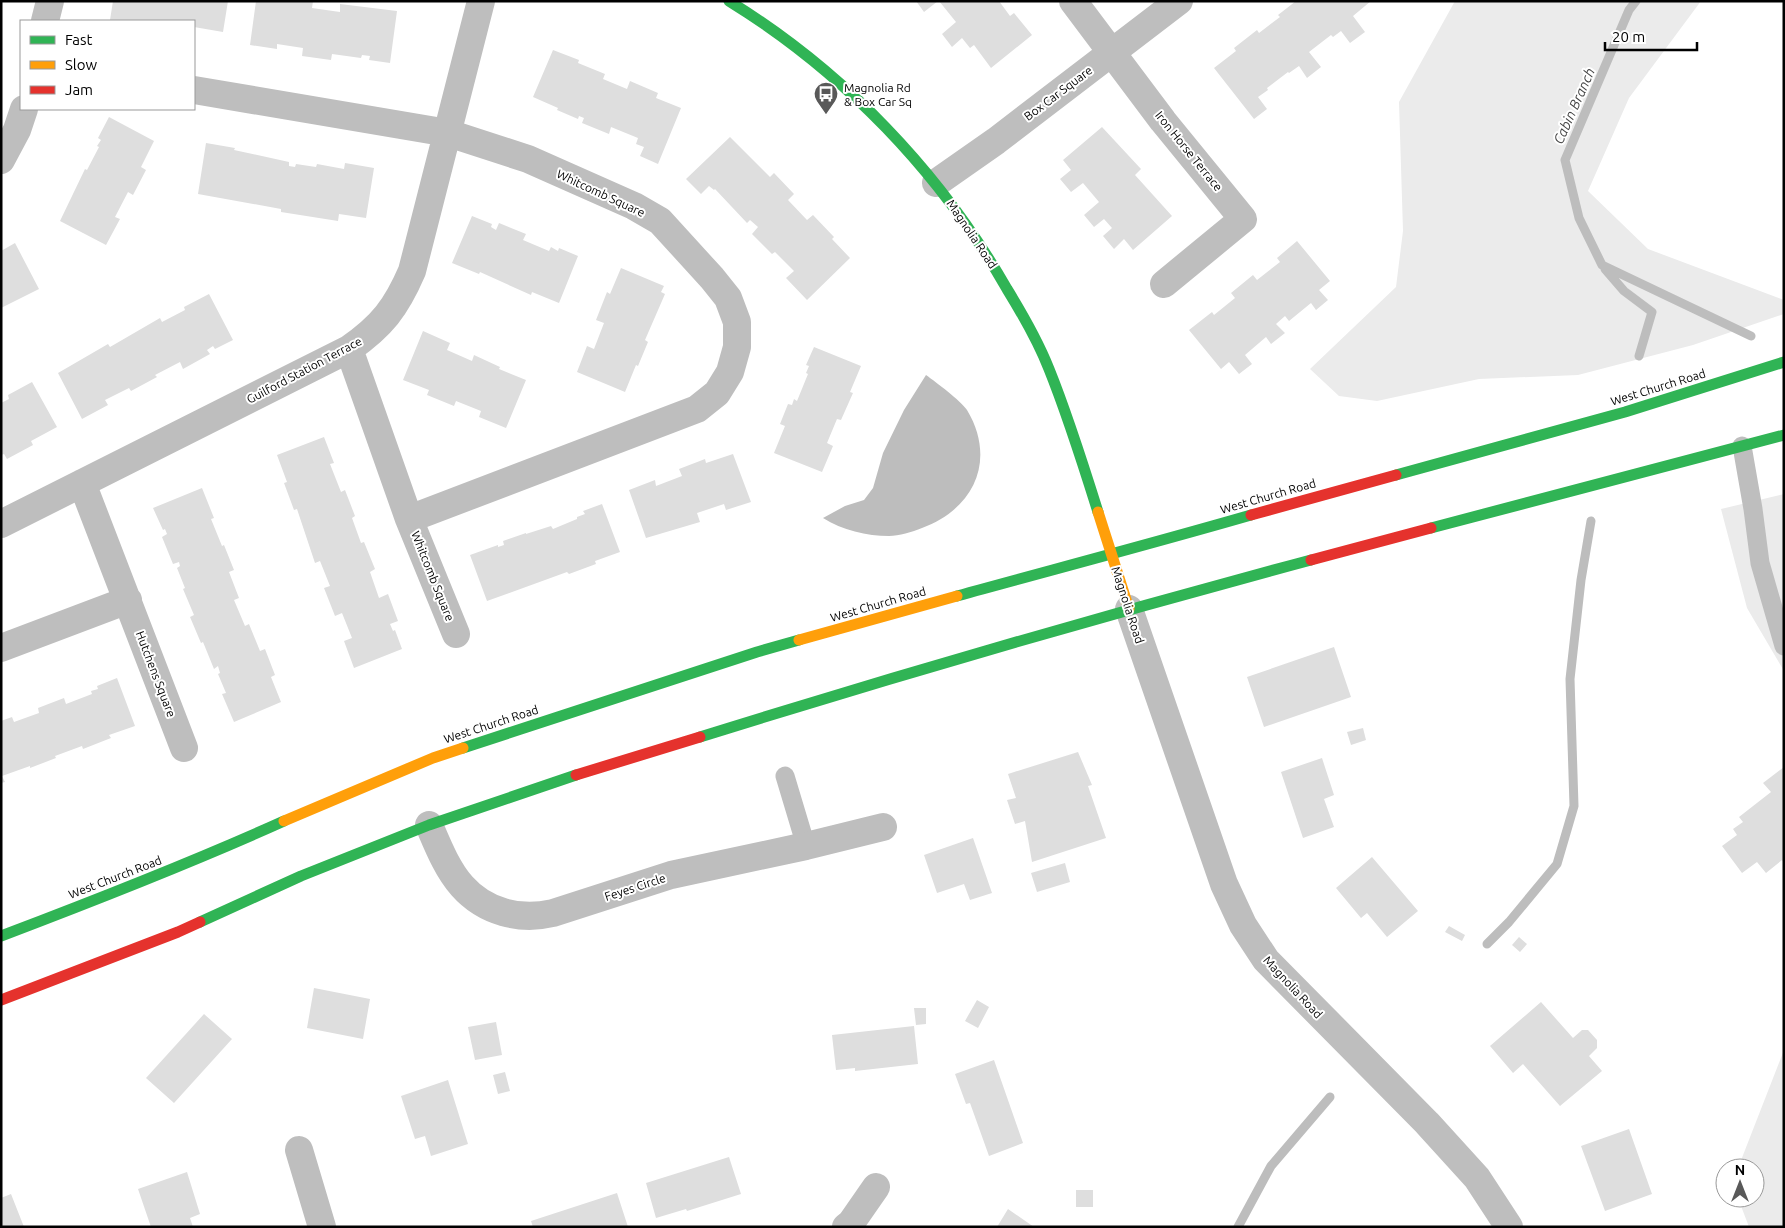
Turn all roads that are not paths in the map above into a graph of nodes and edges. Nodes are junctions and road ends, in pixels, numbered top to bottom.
1 (50, 1) edge
2 (481, 1) edge
3 (729, 1) edge
4 (1073, 1) edge
5 (1179, 1) edge
6 (45, 20) edge
7 (1112, 52) junction
8 (195, 90) edge
9 (24, 110) edge
10 (448, 133) junction
11 (1, 160) edge
12 (936, 183) junction
13 (1164, 284) dead end
14 (349, 349) junction
15 (1784, 362) edge
16 (1784, 435) edge
17 (1742, 446) junction
18 (82, 484) junction
19 (409, 519) junction
20 (1, 524) edge
21 (1112, 555) junction
22 (128, 600) junction
23 (1129, 609) junction
24 (456, 634) dead end
25 (1784, 646) edge
26 (1, 648) edge
27 (184, 748) dead end
28 (785, 776) dead end
29 (429, 825) junction
30 (883, 827) dead end
31 (806, 846) junction
32 (1, 936) edge
33 (1, 1000) edge
34 (300, 1150) dead end
35 (876, 1187) dead end
36 (322, 1227) edge
37 (846, 1227) edge
38 (1509, 1227) edge

1 - 6 street
2 - 10 street, Guilford Station Terrace
3 - 12 main road, Magnolia Road
4 - 7 street, Iron Horse Terrace
5 - 7 street, Box Car Square
7 - 12 street, Box Car Square
7 - 13 street, Iron Horse Terrace
8 - 10 street, Whitcomb Square
9 - 11 street
10 - 14 street, Guilford Station Terrace
10 - 19 street, Whitcomb Square
12 - 21 main road, Magnolia Road
14 - 18 street, Guilford Station Terrace
14 - 19 street, Whitcomb Square
15 - 21 main road, West Church Road
16 - 17 main road
17 - 23 main road
17 - 25 lane
18 - 20 street, Guilford Station Terrace
18 - 22 street, Hutchens Square
19 - 24 street, Whitcomb Square
21 - 23 main road, Magnolia Road
21 - 32 main road, West Church Road
22 - 26 street
22 - 27 street, Hutchens Square
23 - 29 main road
23 - 38 street, Magnolia Road
28 - 31 lane
29 - 31 street, Feyes Circle
29 - 33 main road
30 - 31 street, Feyes Circle
34 - 36 street
35 - 37 street

